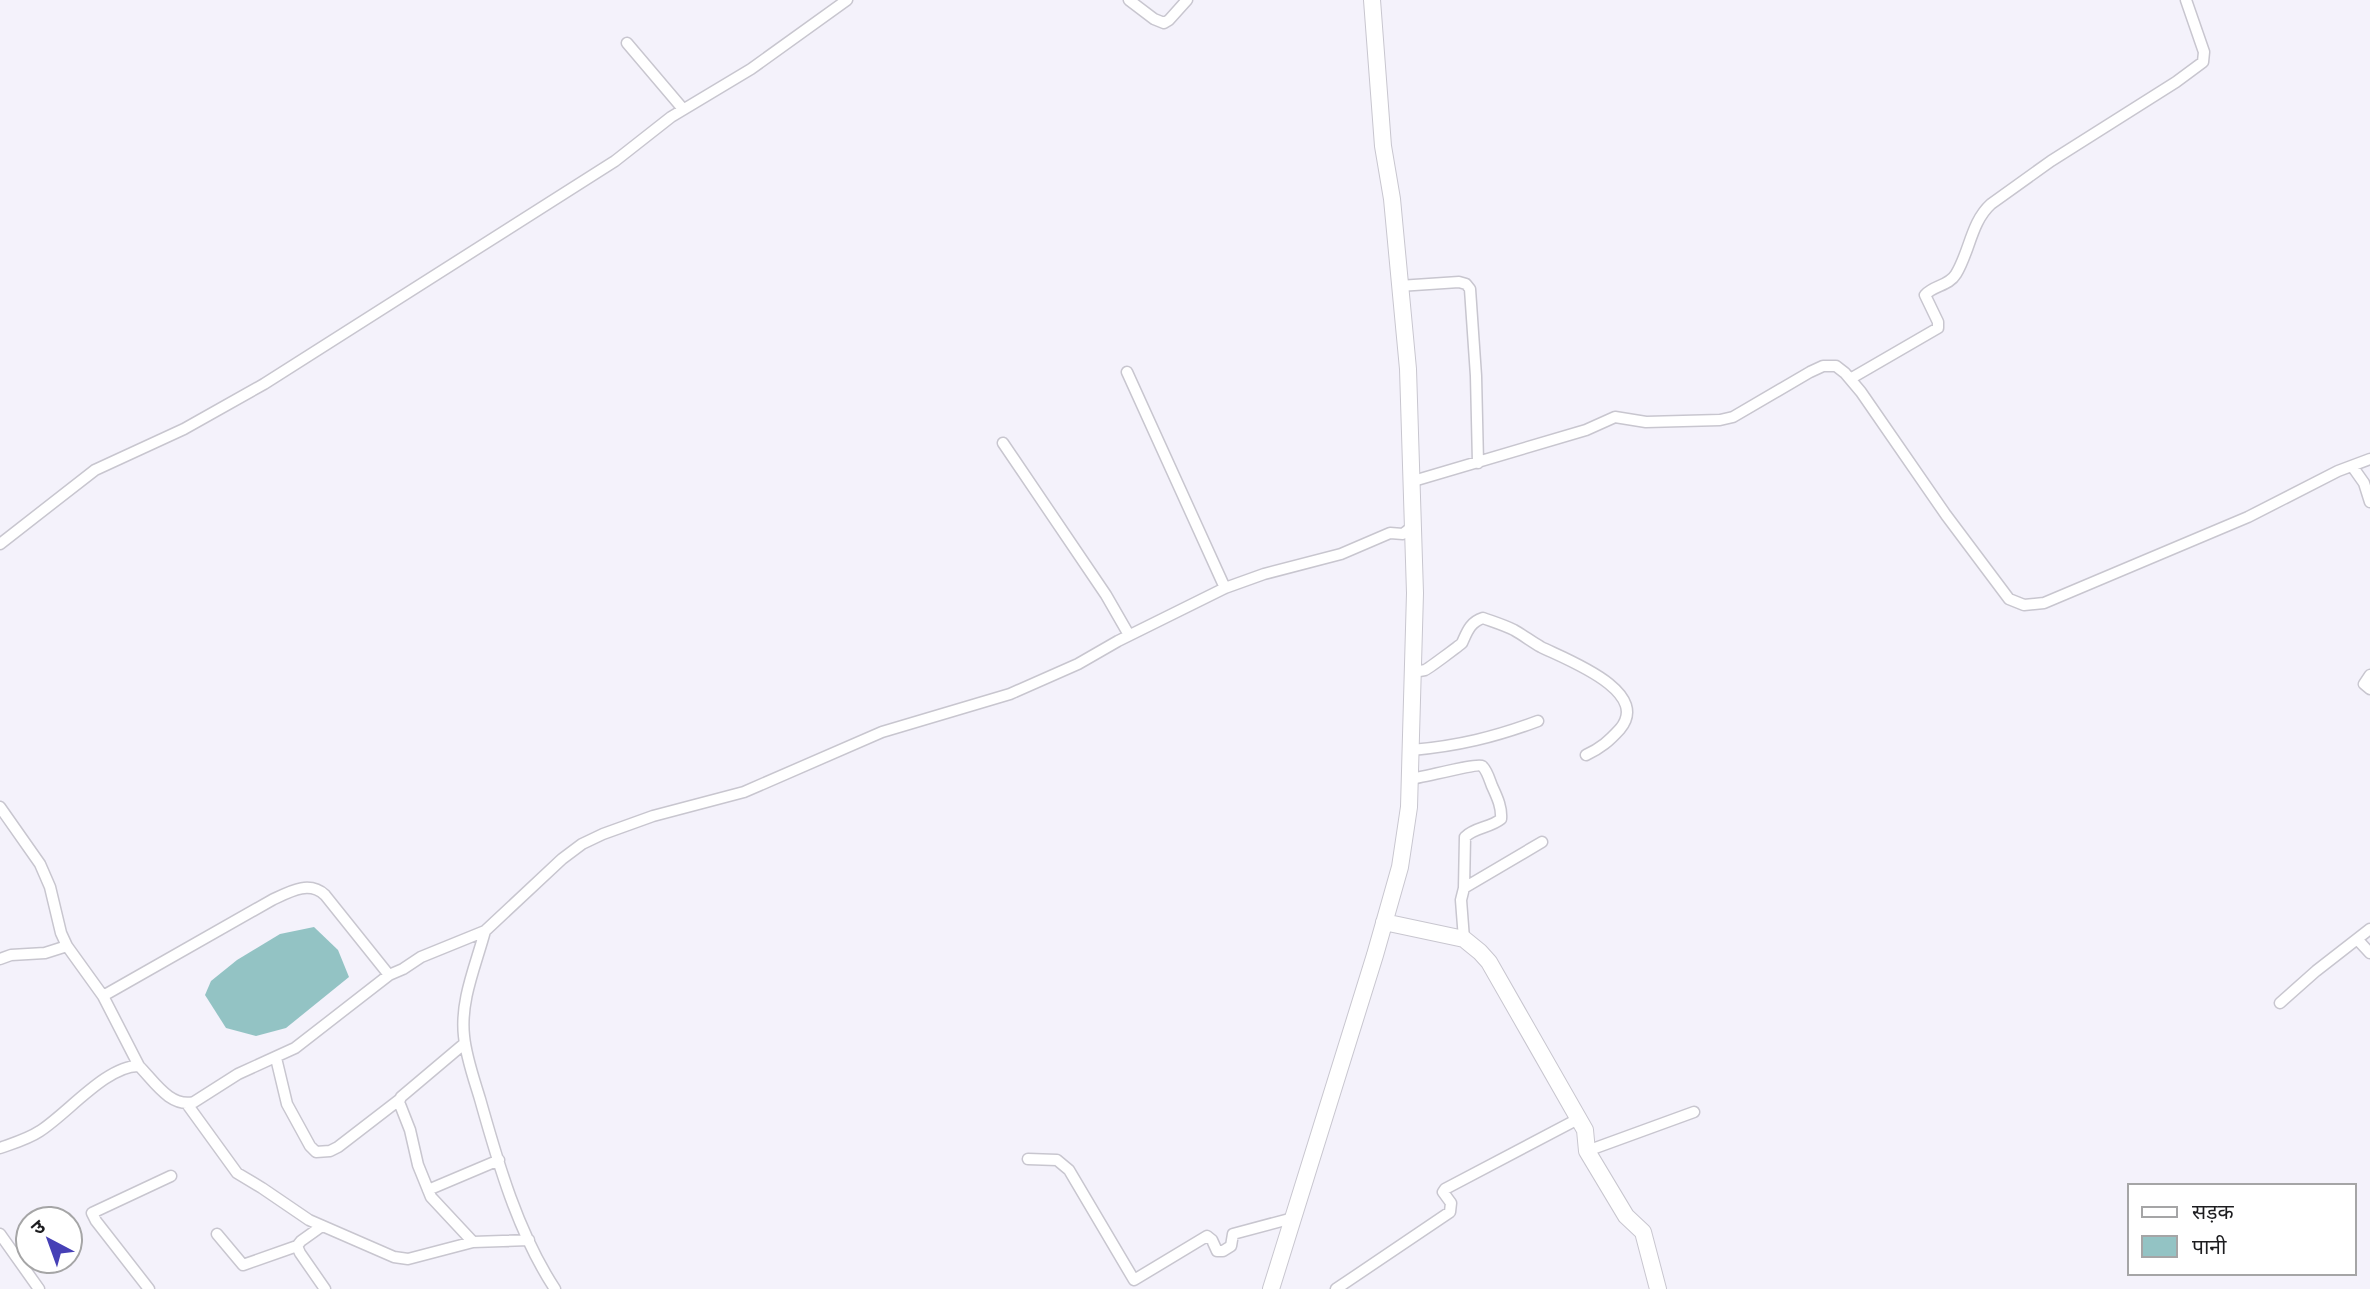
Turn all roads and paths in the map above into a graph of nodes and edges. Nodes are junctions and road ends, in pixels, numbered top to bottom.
1 (847, 0) edge
2 (1129, 0) edge
3 (1186, 0) edge
4 (1372, 0) edge
5 (2186, 0) edge
6 (627, 43) dead end
7 (683, 109) junction
8 (1399, 286) junction
9 (1127, 372) dead end
10 (1850, 379) junction
11 (1003, 443) dead end
12 (2370, 459) edge
13 (1478, 463) junction
14 (2352, 466) junction
15 (1410, 482) junction
16 (2370, 502) edge
17 (1414, 525) junction
18 (0, 544) edge
19 (1225, 589) junction
20 (1129, 635) junction
21 (1414, 671) junction
22 (2370, 675) edge
23 (2370, 689) edge
24 (1538, 721) dead end
25 (1412, 750) junction
26 (1586, 755) dead end
27 (1410, 779) junction
28 (0, 807) edge
29 (1542, 842) dead end
30 (1464, 888) junction
31 (1384, 922) junction
32 (2370, 929) edge
33 (485, 931) junction
34 (1464, 939) junction
35 (2357, 939) junction
36 (67, 946) junction
37 (2370, 953) edge
38 (0, 959) edge
39 (389, 975) junction
40 (103, 996) junction
41 (2280, 1003) dead end
42 (465, 1042) junction
43 (276, 1058) junction
44 (139, 1066) junction
45 (399, 1100) junction
46 (187, 1104) junction
47 (1694, 1112) dead end
48 (1578, 1119) junction
49 (0, 1148) edge
50 (1587, 1151) junction
51 (1028, 1159) dead end
52 (499, 1160) junction
53 (171, 1176) dead end
54 (428, 1190) junction
55 (1293, 1218) junction
56 (322, 1226) junction
57 (0, 1234) edge
58 (217, 1234) dead end
59 (529, 1240) junction
60 (473, 1242) junction
61 (297, 1246) junction
62 (38, 1289) edge
63 (149, 1289) edge
64 (325, 1289) edge
65 (555, 1289) edge
66 (1271, 1289) edge
67 (1336, 1289) edge
68 (1658, 1289) edge

1 - 7 street
2 - 3 street
4 - 8 street
5 - 10 street
6 - 7 street
7 - 18 street
8 - 13 street
8 - 15 street
9 - 19 street
10 - 13 street
10 - 14 street
11 - 20 street
12 - 14 street
13 - 15 street
14 - 16 street
15 - 17 street
17 - 19 street
17 - 21 street
19 - 20 street
20 - 33 street
21 - 25 street
21 - 26 street
22 - 23 street
24 - 25 street
25 - 27 street
27 - 30 street
27 - 31 street
28 - 36 street
29 - 30 street
30 - 34 street
31 - 34 street
31 - 55 street
32 - 35 street
33 - 39 street
33 - 42 street
34 - 48 street
35 - 37 street
35 - 41 street
36 - 38 street
36 - 40 street
39 - 40 street
39 - 43 street
40 - 44 street
42 - 45 street
42 - 52 street
43 - 45 street
43 - 46 street
44 - 46 street
44 - 49 street
45 - 54 street
46 - 56 street
47 - 50 street
48 - 50 street
48 - 67 street
50 - 68 street
51 - 55 street
52 - 54 street
52 - 59 street
53 - 63 street
54 - 60 street
55 - 66 street
56 - 60 street
56 - 61 street
57 - 62 street
58 - 61 street
59 - 60 street
59 - 65 street
61 - 64 street

